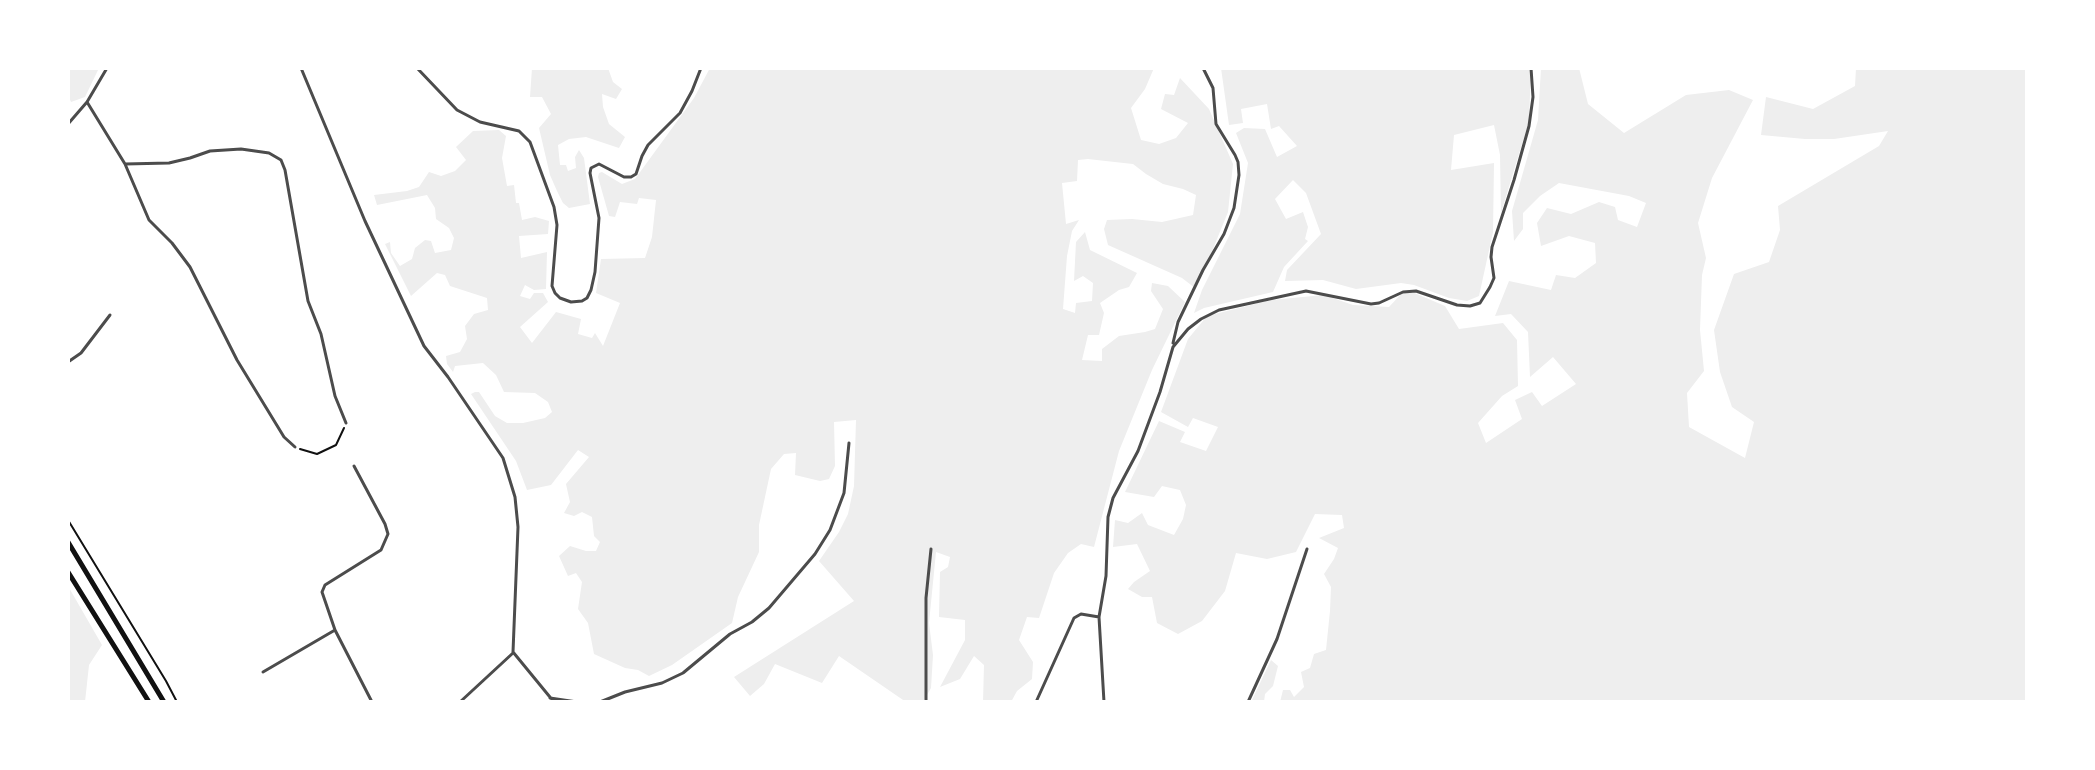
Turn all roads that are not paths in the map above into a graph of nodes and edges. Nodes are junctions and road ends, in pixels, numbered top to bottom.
1 (107, 68) edge
2 (301, 68) edge
3 (417, 68) edge
4 (701, 68) edge
5 (1203, 68) edge
6 (1531, 68) edge
7 (87, 102) junction
8 (68, 124) edge
9 (125, 164) junction
10 (110, 315) dead end
11 (1173, 347) junction
12 (68, 362) edge
13 (346, 423) road end
14 (849, 443) dead end
15 (295, 447) road end
16 (354, 466) dead end
17 (68, 542) edge
18 (931, 549) dead end
19 (1307, 549) dead end
20 (68, 572) edge
21 (1099, 617) junction
22 (335, 630) junction
23 (513, 652) junction
24 (263, 672) dead end
25 (552, 700) edge
26 (149, 702) edge
27 (164, 702) edge
28 (372, 702) edge
29 (460, 702) edge
30 (577, 702) edge
31 (600, 702) edge
32 (926, 702) edge
33 (1036, 702) edge
34 (1104, 702) edge
35 (1248, 702) edge

1 - 7 street
2 - 23 street
3 - 4 street
5 - 11 street
6 - 11 street
7 - 8 street
7 - 9 street
9 - 13 street
9 - 15 street
10 - 12 street
11 - 21 street
14 - 31 street
16 - 22 street
17 - 27 main road
18 - 32 street
19 - 35 street
20 - 26 main road
21 - 33 street
21 - 34 street
22 - 24 street
22 - 28 street
23 - 25 street
23 - 29 street
25 - 30 street

